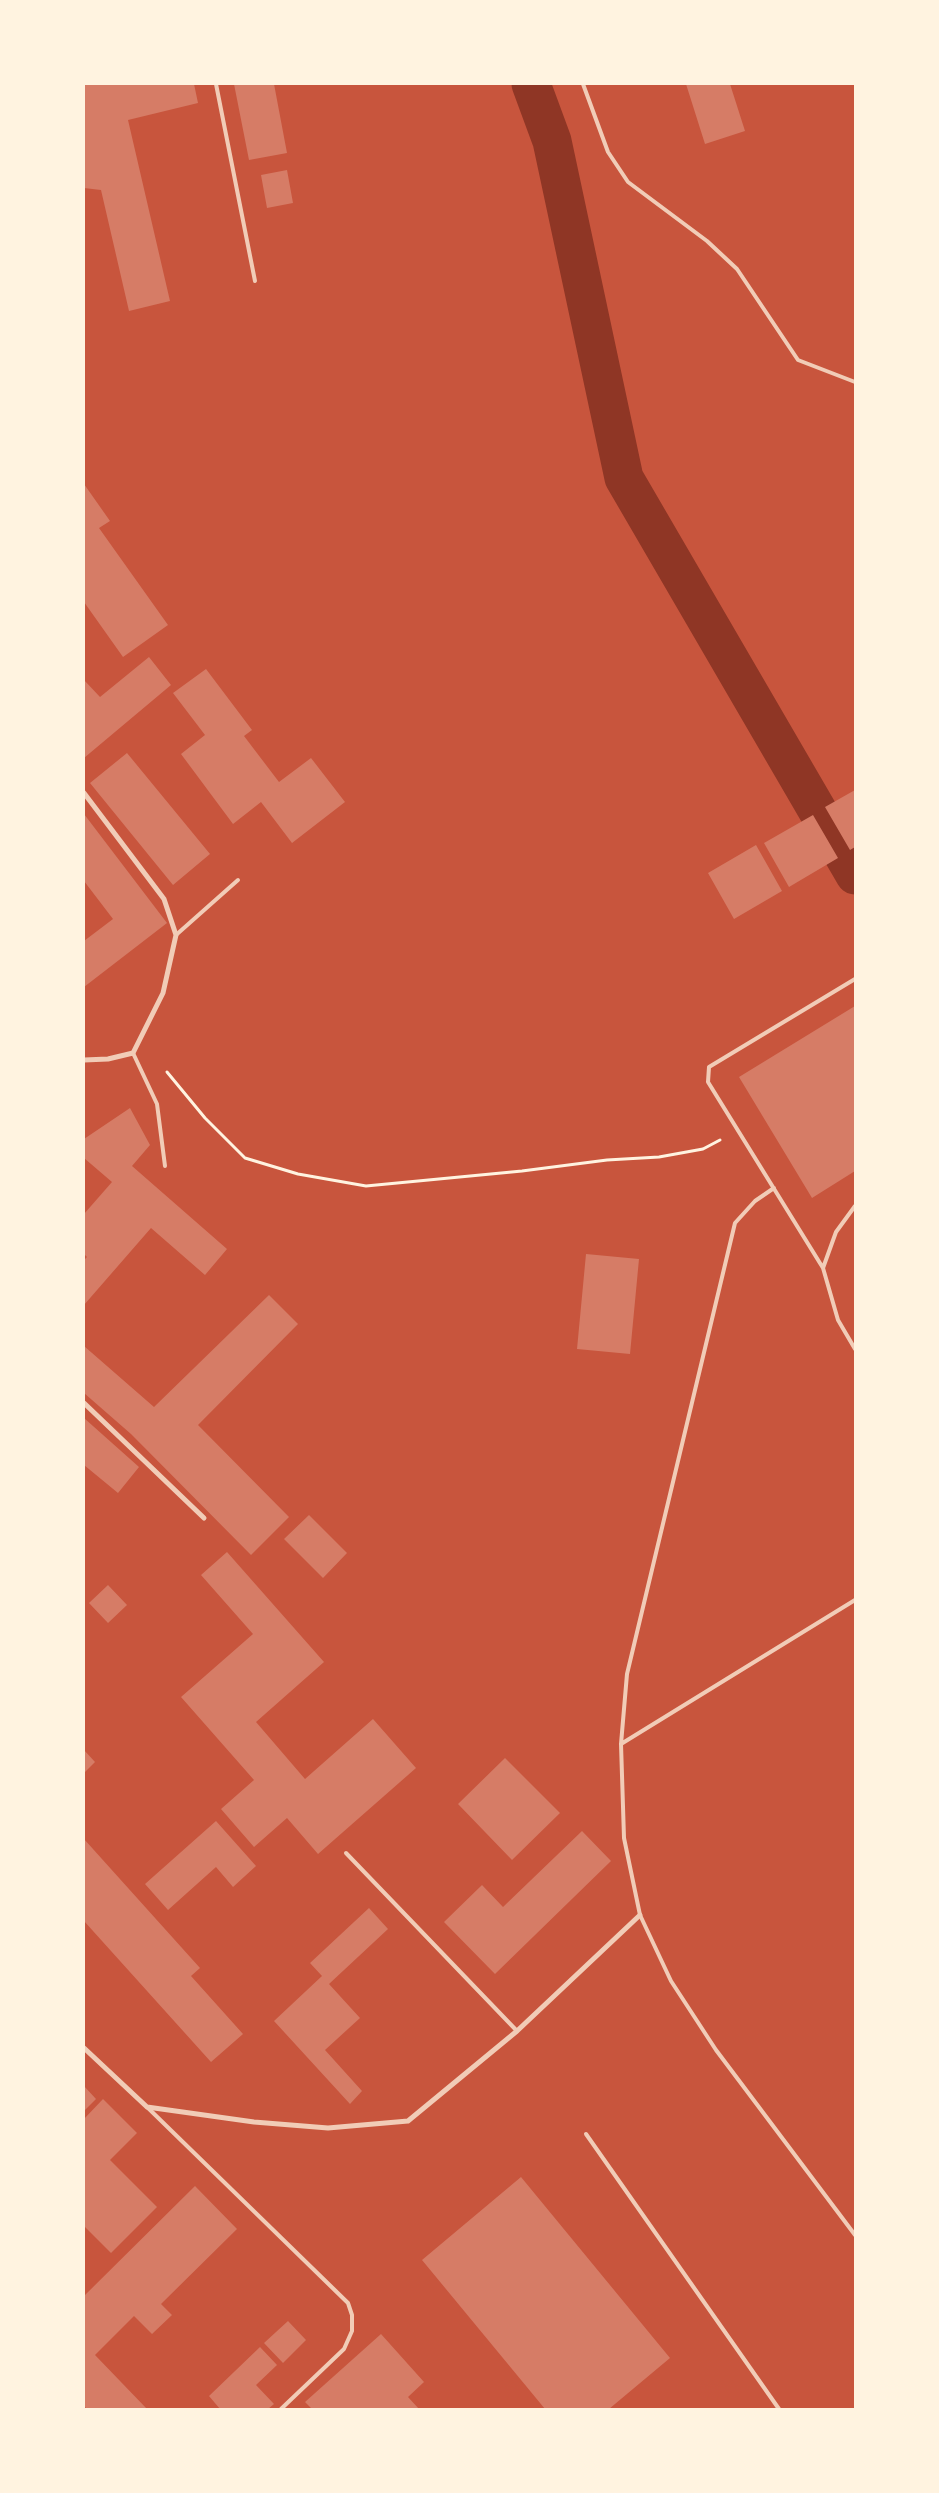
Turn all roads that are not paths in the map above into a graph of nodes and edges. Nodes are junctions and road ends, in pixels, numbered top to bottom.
1 (216, 84) edge
2 (583, 84) edge
3 (255, 280) dead end
4 (855, 382) edge
5 (84, 793) edge
6 (238, 880) dead end
7 (176, 935) junction
8 (855, 979) edge
9 (133, 1053) junction
10 (84, 1060) edge
11 (165, 1166) dead end
12 (774, 1188) junction
13 (855, 1206) edge
14 (823, 1268) junction
15 (855, 1349) edge
16 (84, 1403) edge
17 (204, 1518) dead end
18 (855, 1600) edge
19 (620, 1744) junction
20 (346, 1853) dead end
21 (640, 1915) junction
22 (517, 2031) junction
23 (84, 2048) edge
24 (147, 2107) junction
25 (586, 2134) dead end
26 (855, 2235) edge
27 (280, 2409) edge
28 (779, 2409) edge

1 - 3 lane
2 - 4 lane
5 - 7 street
6 - 7 lane
7 - 9 street
8 - 12 lane
9 - 10 street
9 - 11 lane
12 - 14 lane
12 - 19 lane
13 - 14 lane
14 - 15 lane
16 - 17 street
18 - 19 lane
19 - 21 lane
20 - 22 lane
21 - 22 street
21 - 26 lane
22 - 24 street
23 - 24 street
24 - 27 lane
25 - 28 lane

